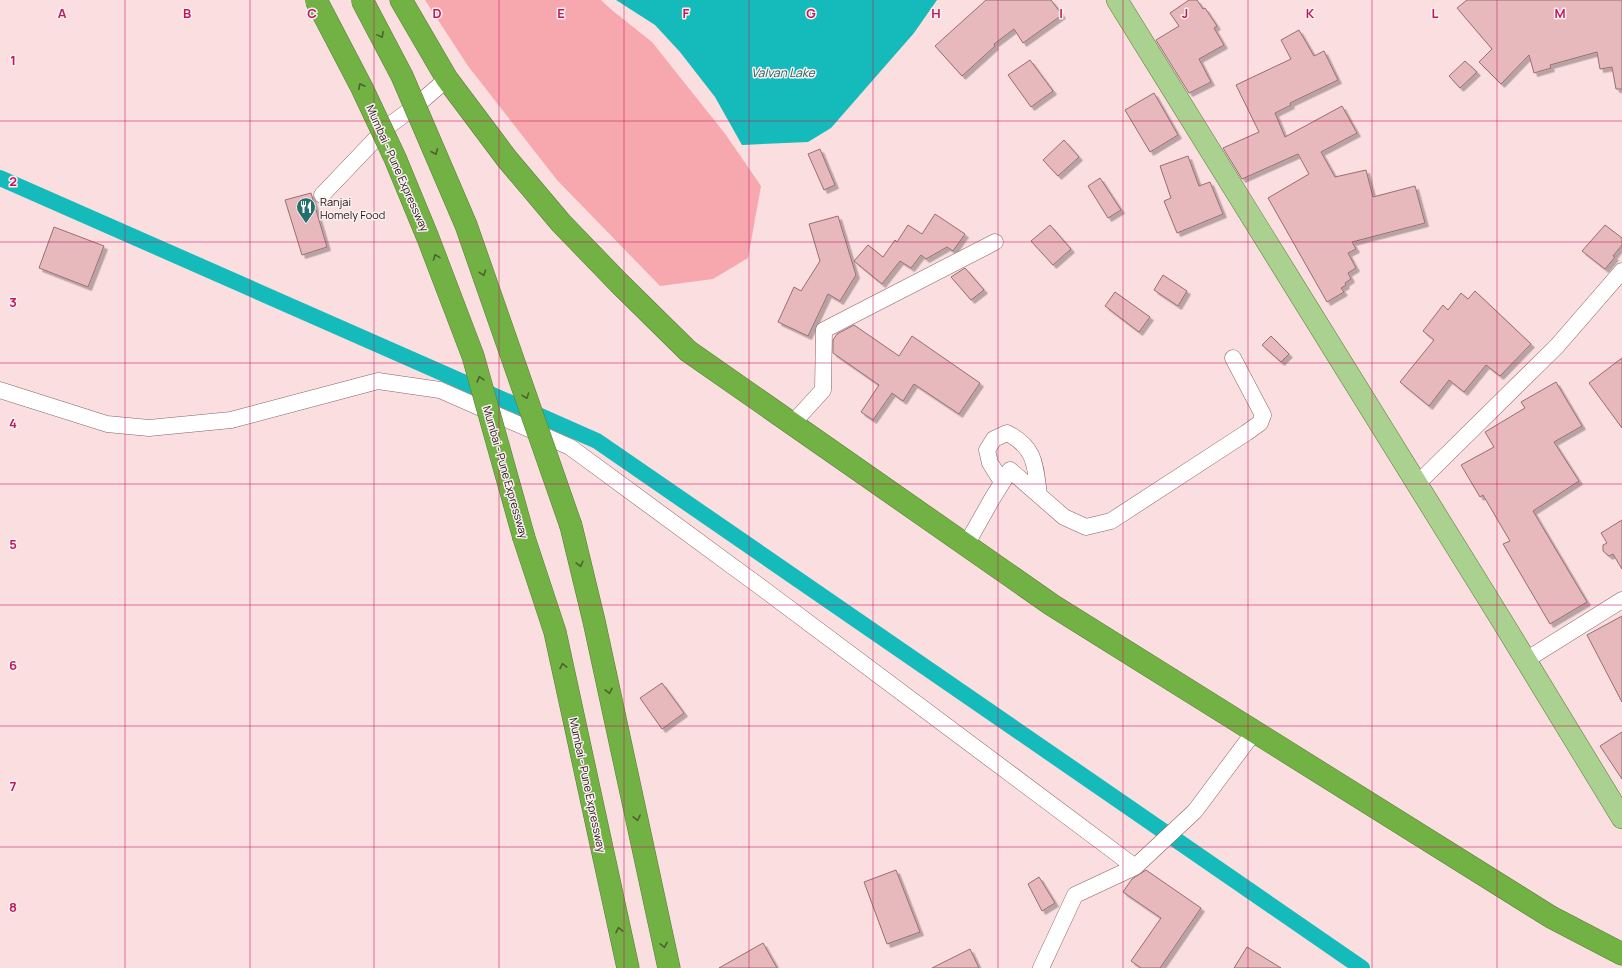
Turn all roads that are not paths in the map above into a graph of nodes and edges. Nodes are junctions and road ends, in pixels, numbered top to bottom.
1 (316, 0) edge
2 (362, 0) edge
3 (401, 0) edge
4 (1117, 0) edge
5 (447, 79) junction
6 (322, 195) dead end
7 (995, 242) dead end
8 (1622, 271) edge
9 (1233, 358) dead end
10 (0, 390) edge
11 (792, 424) junction
12 (1002, 482) junction
13 (1417, 484) junction
14 (1039, 495) junction
15 (966, 545) junction
16 (1622, 600) edge
17 (1526, 660) junction
18 (1254, 732) junction
19 (1622, 818) edge
20 (1135, 867) junction
21 (1622, 954) edge
22 (628, 968) edge
23 (669, 968) edge
24 (1041, 968) edge

22 -> 1 highway, Mumbai - Pune Expressway, bridge
2 -> 23 highway, bridge
3 - 5 highway
4 - 13 main road
5 - 6 street
5 - 11 highway
7 - 11 street
8 - 13 street
9 - 14 street
10 - 20 street
11 - 15 highway
12 - 14 street
12 - 14 street
12 - 15 street
13 - 17 main road
15 - 18 highway
16 - 17 street
17 - 19 main road
18 - 20 street
18 - 21 highway
20 - 24 street

